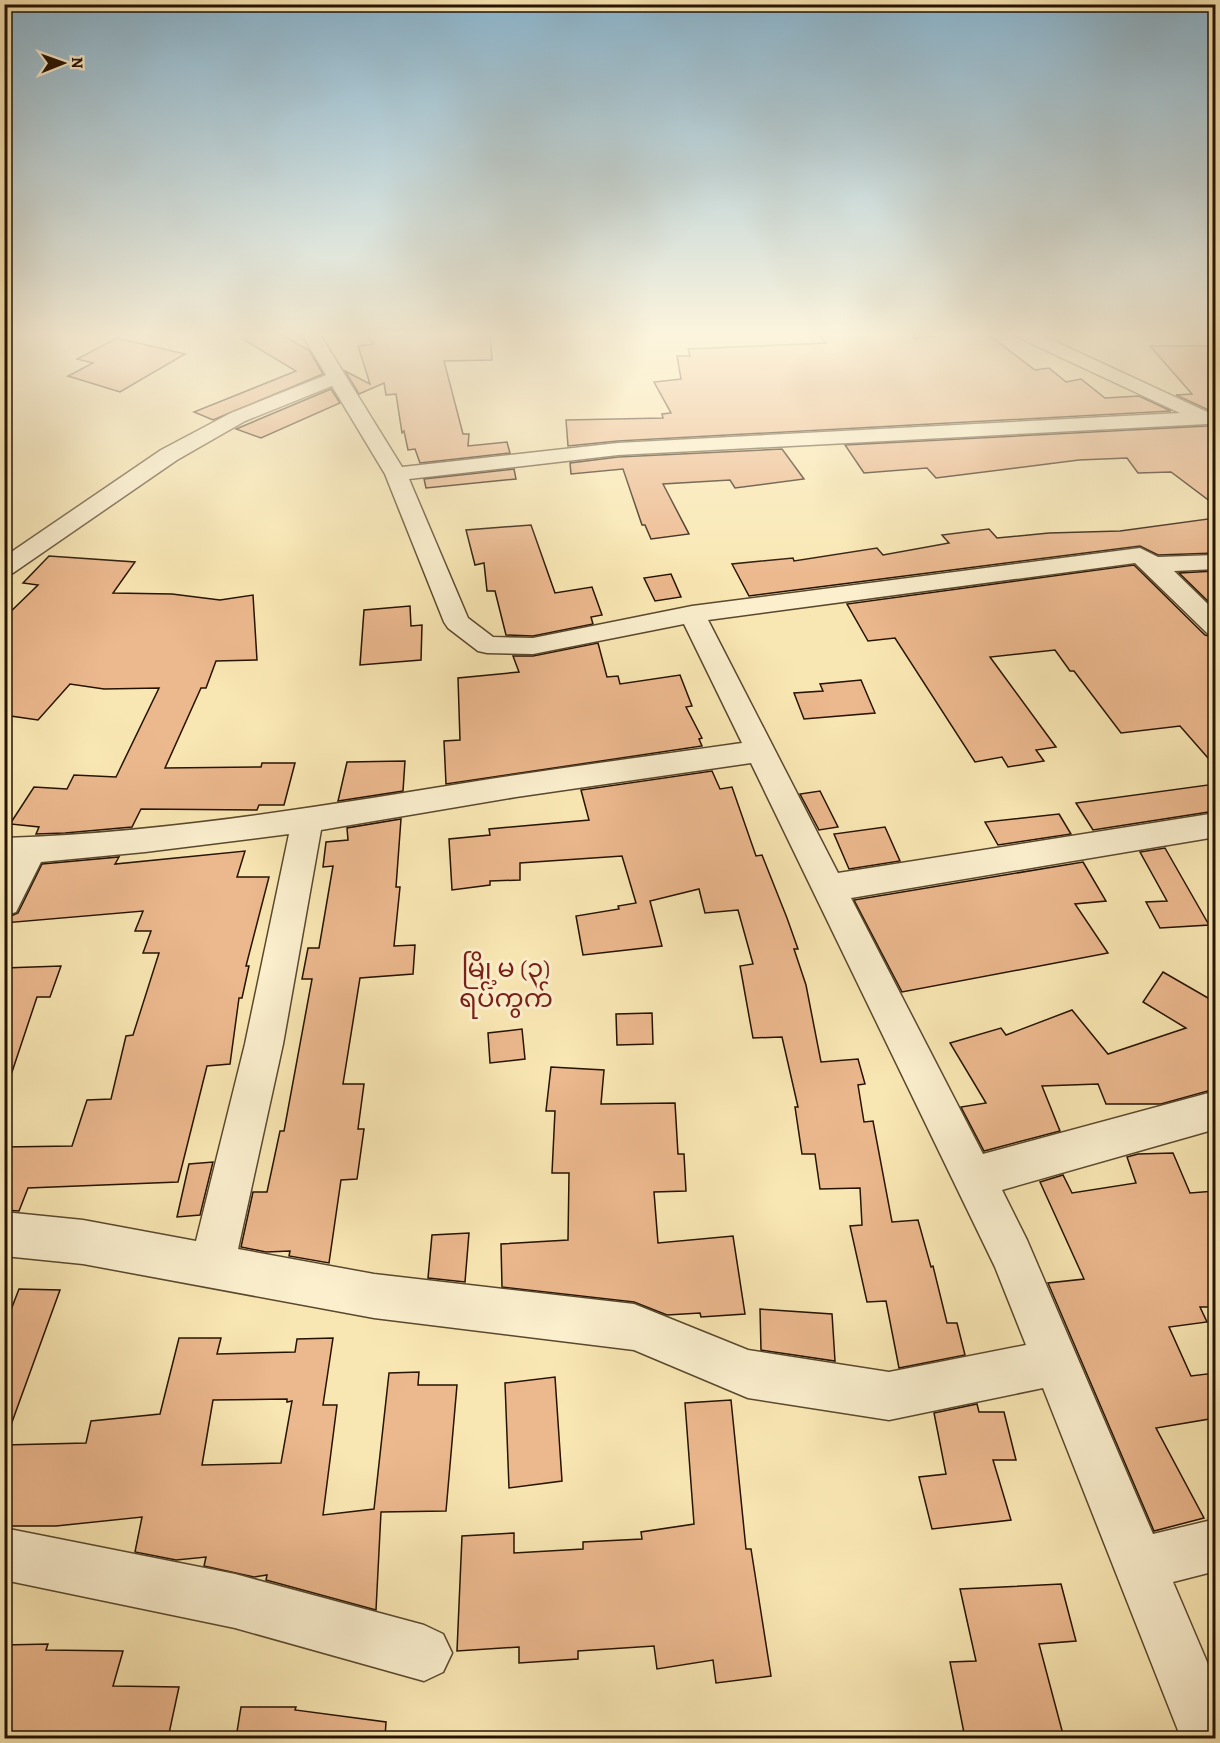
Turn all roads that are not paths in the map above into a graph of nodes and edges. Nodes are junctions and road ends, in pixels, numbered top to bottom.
1 (245, 414) edge
2 (360, 414) edge
3 (1211, 419) edge
4 (396, 474) junction
5 (1215, 562) edge
6 (1153, 564) junction
7 (4, 568) edge
8 (692, 614) junction
9 (1215, 627) edge
10 (761, 751) junction
11 (307, 820) junction
12 (1215, 825) edge
13 (18, 850) edge
14 (828, 888) junction
15 (4, 902) edge
16 (1215, 1110) edge
17 (974, 1177) junction
18 (4, 1234) edge
19 (212, 1266) junction
20 (1056, 1362) junction
21 (1215, 1545) edge
22 (4, 1554) edge
23 (1139, 1564) junction
24 (424, 1653) dead end
25 (1210, 1738) edge

1 - 7 street
2 - 4 street
3 - 4 street
4 - 8 street
5 - 6 street
6 - 8 street
6 - 9 street
8 - 10 street
10 - 11 street
10 - 14 street
11 - 13 street
11 - 19 street
12 - 14 street
13 - 15 street
14 - 17 street
16 - 17 street
17 - 20 street
18 - 19 street
19 - 20 street
20 - 23 street
21 - 23 street
22 - 24 street
23 - 25 street

